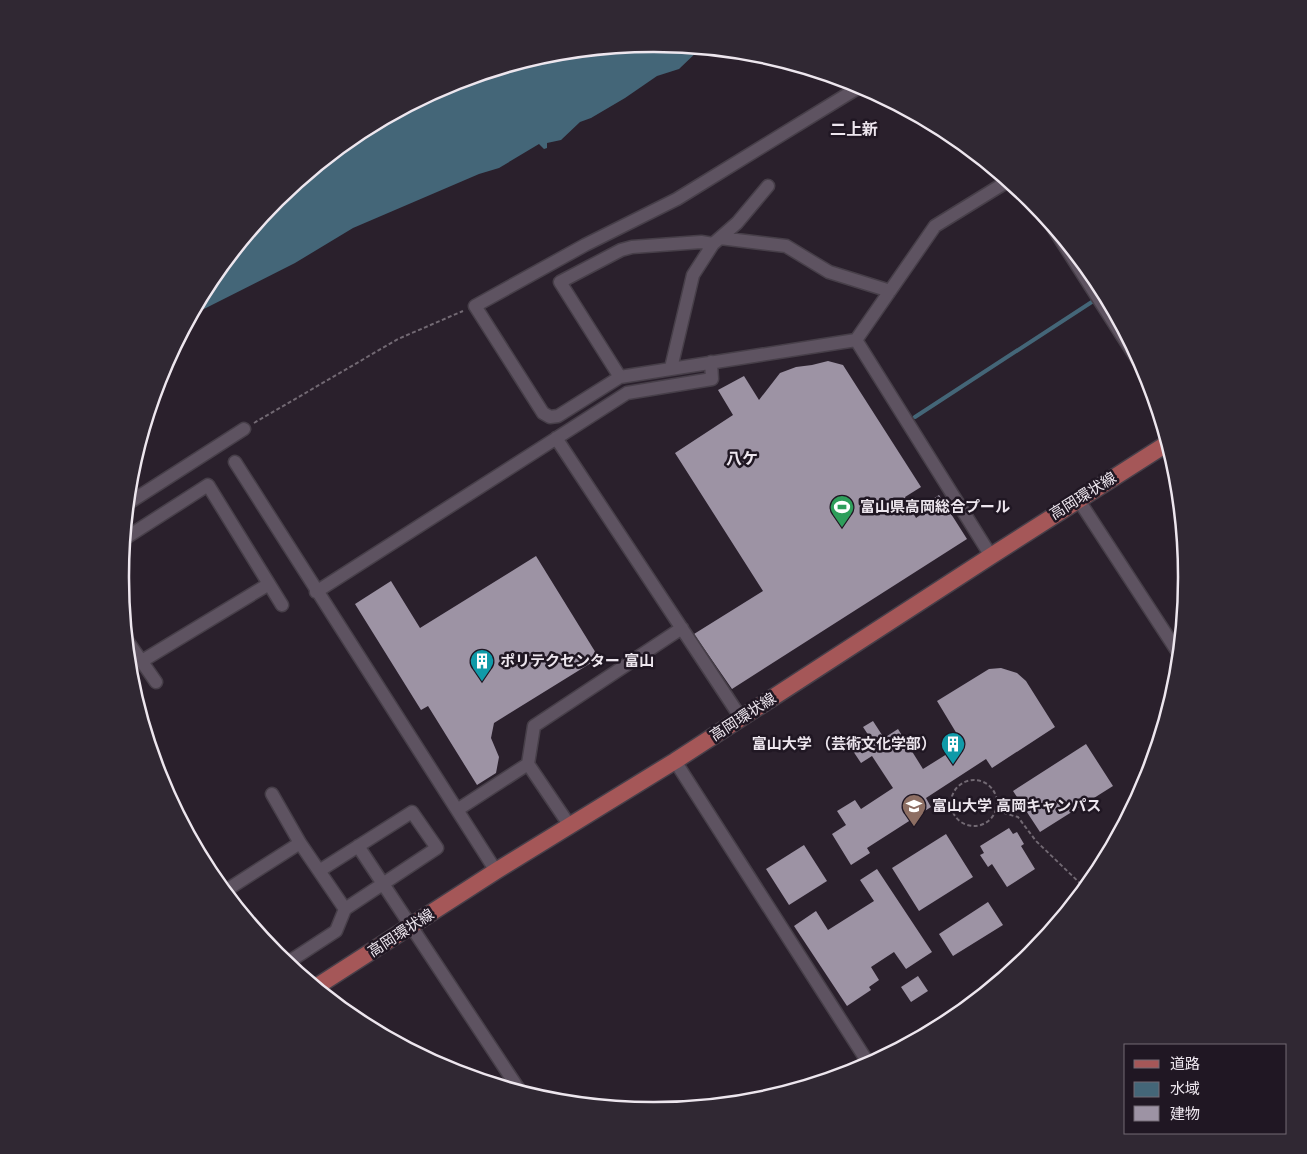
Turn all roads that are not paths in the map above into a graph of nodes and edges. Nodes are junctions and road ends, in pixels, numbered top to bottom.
1 (852, 91) edge
2 (1001, 185) edge
3 (768, 186) dead end
4 (716, 241) junction
5 (890, 291) junction
6 (856, 340) junction
7 (711, 362) junction
8 (672, 368) junction
9 (620, 377) junction
10 (244, 429) road end
11 (556, 438) junction
12 (1161, 447) edge
13 (235, 462) dead end
14 (135, 499) edge
15 (1078, 499) junction
16 (131, 535) edge
17 (991, 556) junction
18 (269, 584) junction
19 (316, 592) junction
20 (282, 605) dead end
21 (682, 628) junction
22 (1174, 646) edge
23 (134, 650) edge
24 (142, 661) junction
25 (156, 682) dead end
26 (742, 718) junction
27 (675, 761) junction
28 (528, 764) junction
29 (272, 794) dead end
30 (457, 810) junction
31 (570, 826) junction
32 (300, 843) junction
33 (358, 846) junction
34 (319, 871) junction
35 (496, 871) junction
36 (383, 884) junction
37 (231, 887) edge
38 (345, 909) junction
39 (412, 927) junction
40 (294, 958) edge
41 (322, 983) edge
42 (864, 1057) edge
43 (515, 1083) edge

1 - 9 street
2 - 5 street
3 - 4 street
4 - 5 street
4 - 8 street
4 - 9 street
5 - 6 street
6 - 7 street
6 - 17 street
7 - 8 street
7 - 11 street
8 - 9 street
10 - 14 street
11 - 19 street
11 - 21 street
12 - 15 main road, 高岡環状線
13 - 19 street
15 - 17 main road, 高岡環状線
15 - 22 street
16 - 18 street
17 - 26 main road, 高岡環状線
18 - 20 street
18 - 24 street
19 - 30 street
21 - 26 street
21 - 28 street
23 - 24 street
24 - 25 street
26 - 27 main road, 高岡環状線
27 - 31 main road, 高岡環状線
27 - 42 street
28 - 30 street
28 - 31 street
29 - 32 street
30 - 35 street
31 - 35 main road, 高岡環状線
32 - 34 street
32 - 37 street
33 - 34 street
33 - 36 street
33 - 36 street
34 - 38 street
35 - 39 main road, 高岡環状線
36 - 38 street
36 - 39 street
38 - 40 street
39 - 41 main road, 高岡環状線
39 - 43 street

